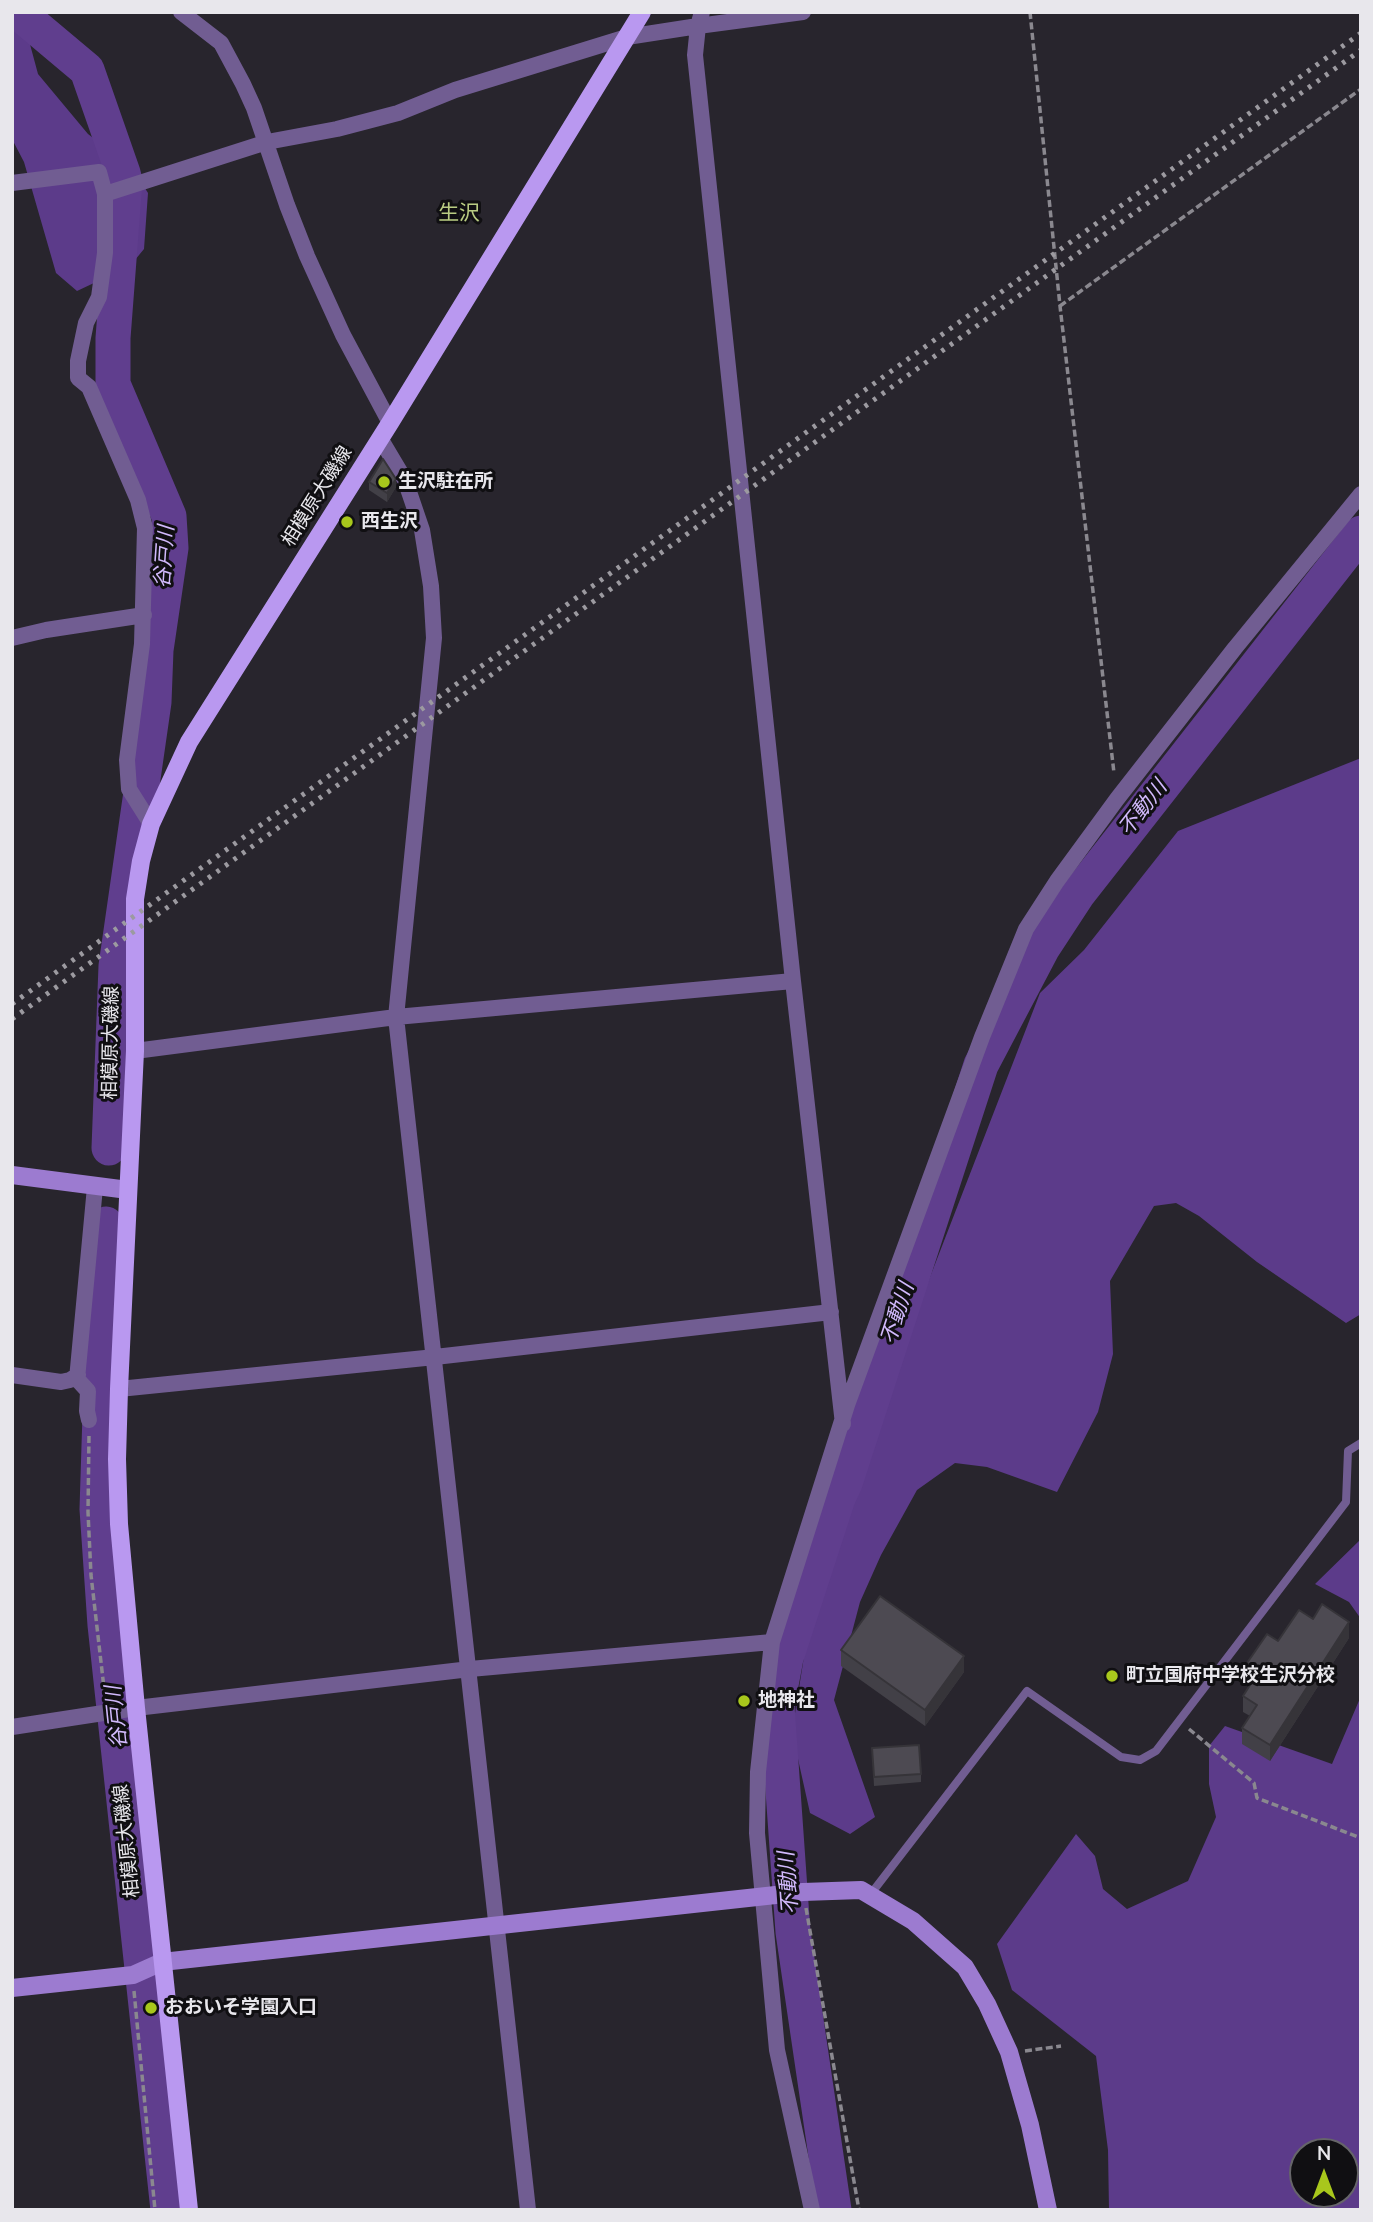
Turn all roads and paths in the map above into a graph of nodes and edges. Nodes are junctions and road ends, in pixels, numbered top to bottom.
1 (181, 12) edge
2 (642, 12) edge
3 (803, 12) edge
4 (1030, 12) edge
5 (700, 19) edge
6 (627, 37) junction
7 (1361, 89) edge
8 (267, 142) junction
9 (12, 183) edge
10 (109, 193) junction
11 (1060, 306) junction
12 (390, 423) junction
13 (380, 438) junction
14 (1361, 494) edge
15 (144, 615) junction
16 (12, 638) edge
17 (1117, 799) junction
18 (146, 818) junction
19 (793, 981) junction
20 (396, 1017) junction
21 (135, 1051) junction
22 (12, 1175) edge
23 (95, 1186) junction
24 (128, 1190) junction
25 (831, 1312) junction
26 (435, 1357) junction
27 (12, 1375) edge
28 (78, 1375) junction
29 (119, 1389) junction
30 (89, 1420) joint
31 (843, 1424) junction
32 (1361, 1443) edge
33 (772, 1642) junction
34 (470, 1669) junction
35 (119, 1711) junction
36 (1179, 1721) junction
37 (12, 1727) edge
38 (1361, 1838) edge
39 (803, 1892) junction
40 (870, 1895) junction
41 (763, 1896) junction
42 (498, 1925) junction
43 (157, 1964) junction
44 (133, 1975) junction
45 (12, 1988) edge
46 (1061, 2046) dead end
47 (1009, 2052) junction
48 (155, 2210) edge
49 (188, 2210) edge
50 (528, 2210) edge
51 (812, 2210) edge
52 (859, 2210) edge
53 (1048, 2210) edge

1 - 8 street
2 - 6 main road, 相模原大磯線
3 - 5 street
4 - 11 path
5 - 6 street
5 - 19 street
6 - 8 street
6 - 12 main road, 相模原大磯線
7 - 11 path
8 - 10 street
8 - 12 street
9 - 10 street
10 - 15 street
11 - 17 path
12 - 13 main road, 相模原大磯線
13 - 18 main road, 相模原大磯線
13 - 20 street
14 - 17 street
15 - 16 street
15 - 18 street
17 - 31 street
18 - 21 main road, 相模原大磯線
19 - 20 street
19 - 25 street
20 - 21 street
20 - 26 street
21 - 24 main road, 相模原大磯線
22 - 23 street
23 - 24 street
23 - 28 street
24 - 29 main road, 相模原大磯線
25 - 26 street
25 - 31 street
26 - 29 street
26 - 34 street
27 - 28 street
28 - 30 street
29 - 35 main road, 相模原大磯線
30 - 35 path
31 - 33 street
32 - 36 lane
33 - 34 street
33 - 41 street
34 - 35 street
34 - 42 street
35 - 37 street
35 - 43 main road, 相模原大磯線
36 - 38 path
36 - 40 lane
39 - 40 street
39 - 41 street
39 - 52 path
40 - 47 street
41 - 42 street
41 - 51 street
42 - 43 street
42 - 50 street
43 - 44 street
43 - 49 main road, 相模原大磯線
44 - 45 street
44 - 48 path
46 - 47 path
47 - 53 street

